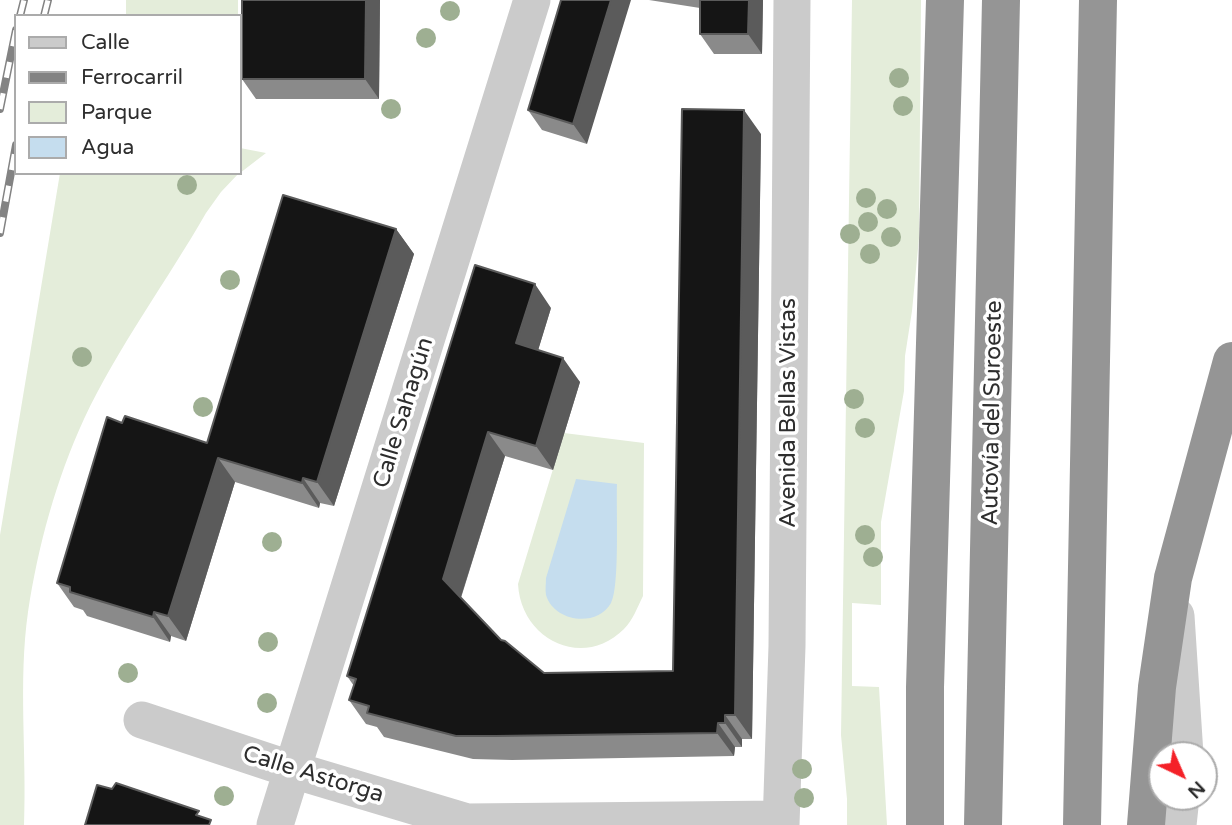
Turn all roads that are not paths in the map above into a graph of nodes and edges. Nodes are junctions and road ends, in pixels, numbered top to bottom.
1 (532, 0) edge
2 (792, 0) edge
3 (945, 0) edge
4 (1001, 0) edge
5 (1098, 0) edge
6 (1232, 361) edge
7 (1173, 578) junction
8 (142, 720) dead end
9 (1184, 741) edge
10 (293, 770) junction
11 (781, 822) edge
12 (275, 825) edge
13 (925, 825) edge
14 (983, 825) edge
15 (1082, 825) edge
16 (1146, 825) edge

1 - 10 street, Calle Sahagún
2 - 11 street, Avenida Bellas Vistas
3 - 13 highway
4 - 14 highway, Autovía del Suroeste
5 - 15 highway
6 - 7 highway
7 - 9 street
7 - 16 highway
8 - 10 street, Calle Astorga
10 - 11 street, Calle Astorga
10 - 12 street, Calle Sahagún

